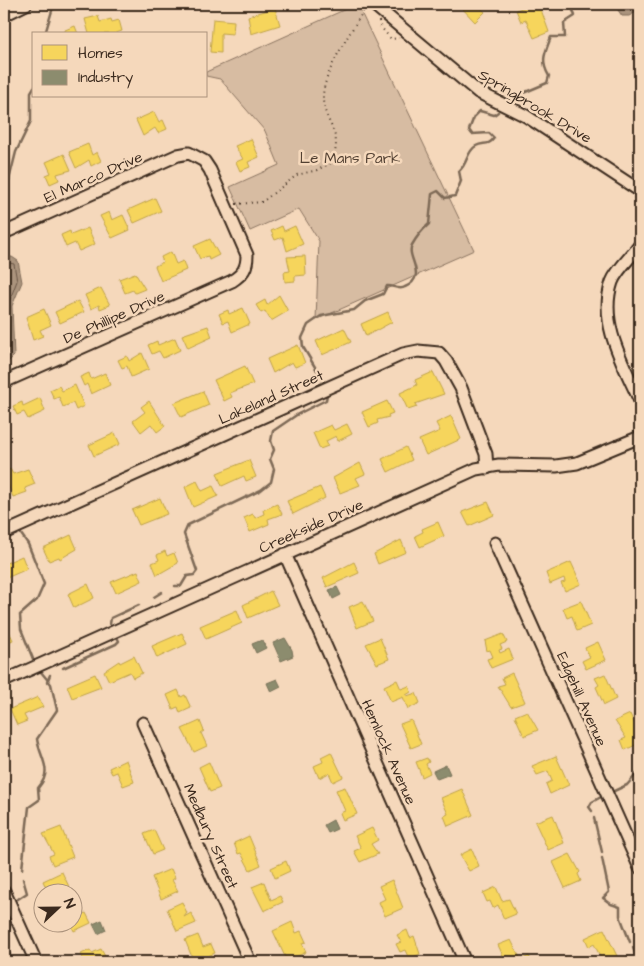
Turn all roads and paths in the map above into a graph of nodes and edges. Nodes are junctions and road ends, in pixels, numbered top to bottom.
1 (26, 4) edge
2 (366, 4) edge
3 (374, 4) edge
4 (4, 14) edge
5 (640, 191) edge
6 (226, 207) junction
7 (4, 233) edge
8 (640, 245) edge
9 (4, 382) edge
10 (640, 401) edge
11 (640, 437) edge
12 (488, 468) junction
13 (4, 533) edge
14 (495, 543) dead end
15 (285, 554) junction
16 (4, 681) edge
17 (143, 723) dead end
18 (640, 868) edge
19 (4, 891) edge
20 (36, 962) edge
21 (250, 962) edge
22 (465, 962) edge

1 - 4 street
2 - 6 path
3 - 5 street, Springbrook Drive
6 - 7 street, El Marco Drive
6 - 9 street, De Phillipe Drive
8 - 10 street
11 - 12 street, Creekside Drive
12 - 13 street, Lakeland Street
12 - 15 street, Creekside Drive
14 - 18 street, Edgehill Avenue
15 - 16 street, Creekside Drive
15 - 22 street, Hemlock Avenue
17 - 21 street, Medbury Street
19 - 20 street

